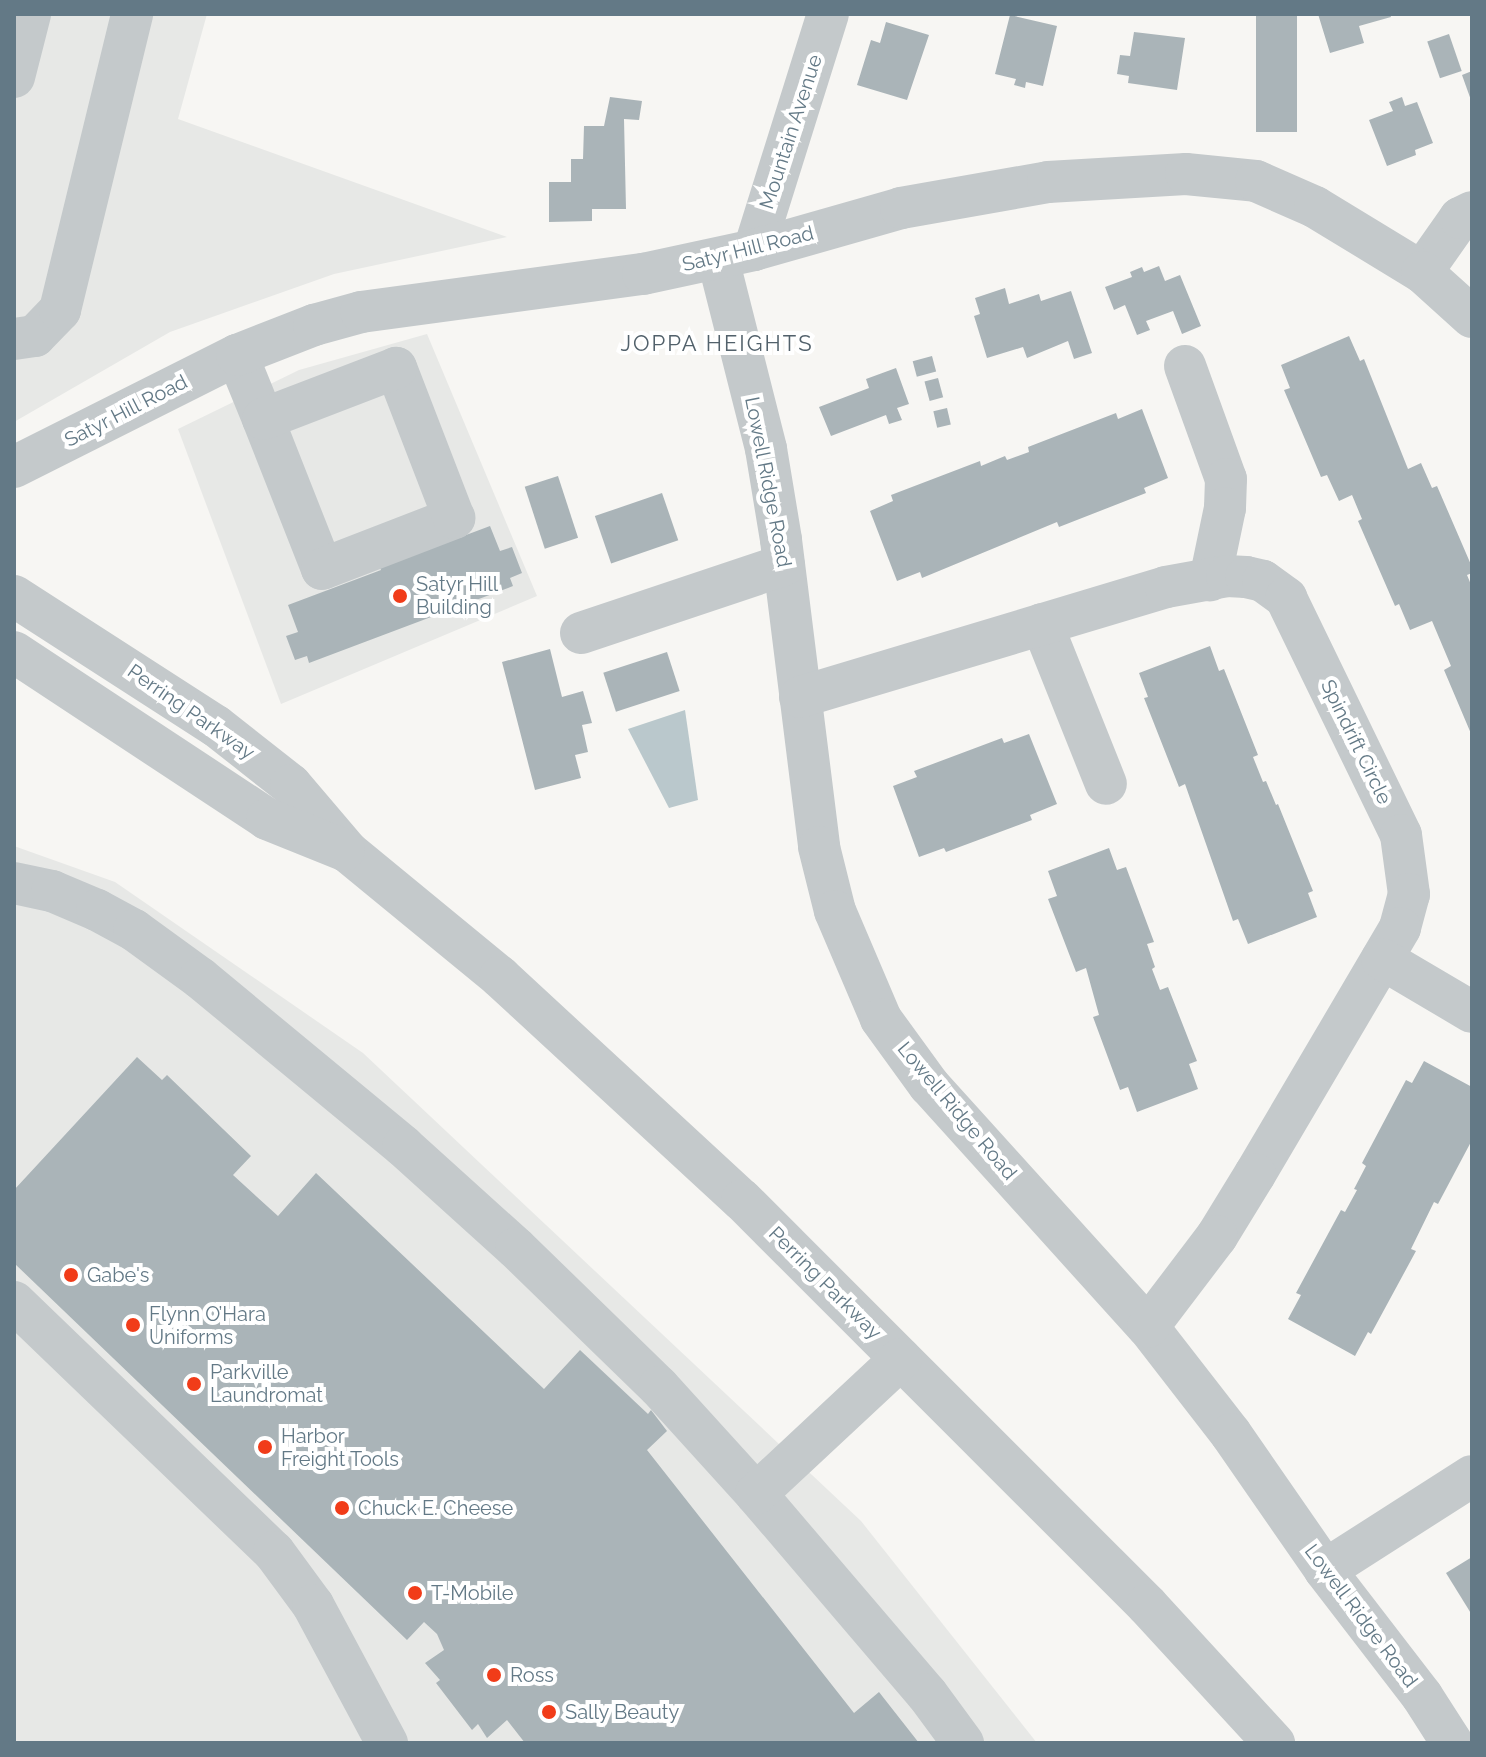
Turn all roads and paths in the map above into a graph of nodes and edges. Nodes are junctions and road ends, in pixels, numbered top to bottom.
1 (30, 14) edge
2 (132, 14) edge
3 (828, 14) edge
4 (14, 77) edge
5 (1472, 212) edge
6 (736, 255) junction
7 (1422, 272) junction
8 (1472, 317) edge
9 (14, 339) edge
10 (237, 355) junction
11 (1185, 366) dead end
12 (263, 419) junction
13 (14, 467) edge
14 (784, 565) junction
15 (1210, 580) junction
16 (14, 596) edge
17 (1042, 624) junction
18 (581, 633) dead end
19 (14, 652) edge
20 (800, 697) junction
21 (1106, 784) dead end
22 (348, 852) junction
23 (14, 883) edge
24 (1382, 959) junction
25 (1472, 1012) edge
26 (14, 1302) edge
27 (1148, 1327) junction
28 (901, 1359) junction
29 (1472, 1476) edge
30 (756, 1494) junction
31 (1325, 1570) junction
32 (387, 1743) edge
33 (963, 1743) edge
34 (1274, 1743) edge
35 (1452, 1743) edge

1 - 4 street
2 - 9 street
3 - 6 street, Mountain Avenue
5 - 7 street
6 - 7 street, Satyr Hill Road
6 - 10 street, Satyr Hill Road
6 - 14 street, Lowell Ridge Road
7 - 8 street, Satyr Hill Road
10 - 12 street
10 - 13 street, Satyr Hill Road
11 - 15 street
12 - 12 street
14 - 18 street
14 - 20 street, Lowell Ridge Road
15 - 17 street, Spindrift Circle
15 - 24 street, Spindrift Circle
16 - 22 street, Perring Parkway
17 - 20 street, Spindrift Circle
17 - 21 street
19 - 22 street, Perring Parkway
20 - 27 street, Lowell Ridge Road
22 - 28 street, Perring Parkway
23 - 30 street
24 - 25 street
24 - 27 street, Spindrift Circle
26 - 32 street
27 - 31 street, Lowell Ridge Road
28 - 30 street
28 - 34 street, Perring Parkway
29 - 31 street
30 - 33 street
31 - 35 street, Lowell Ridge Road

